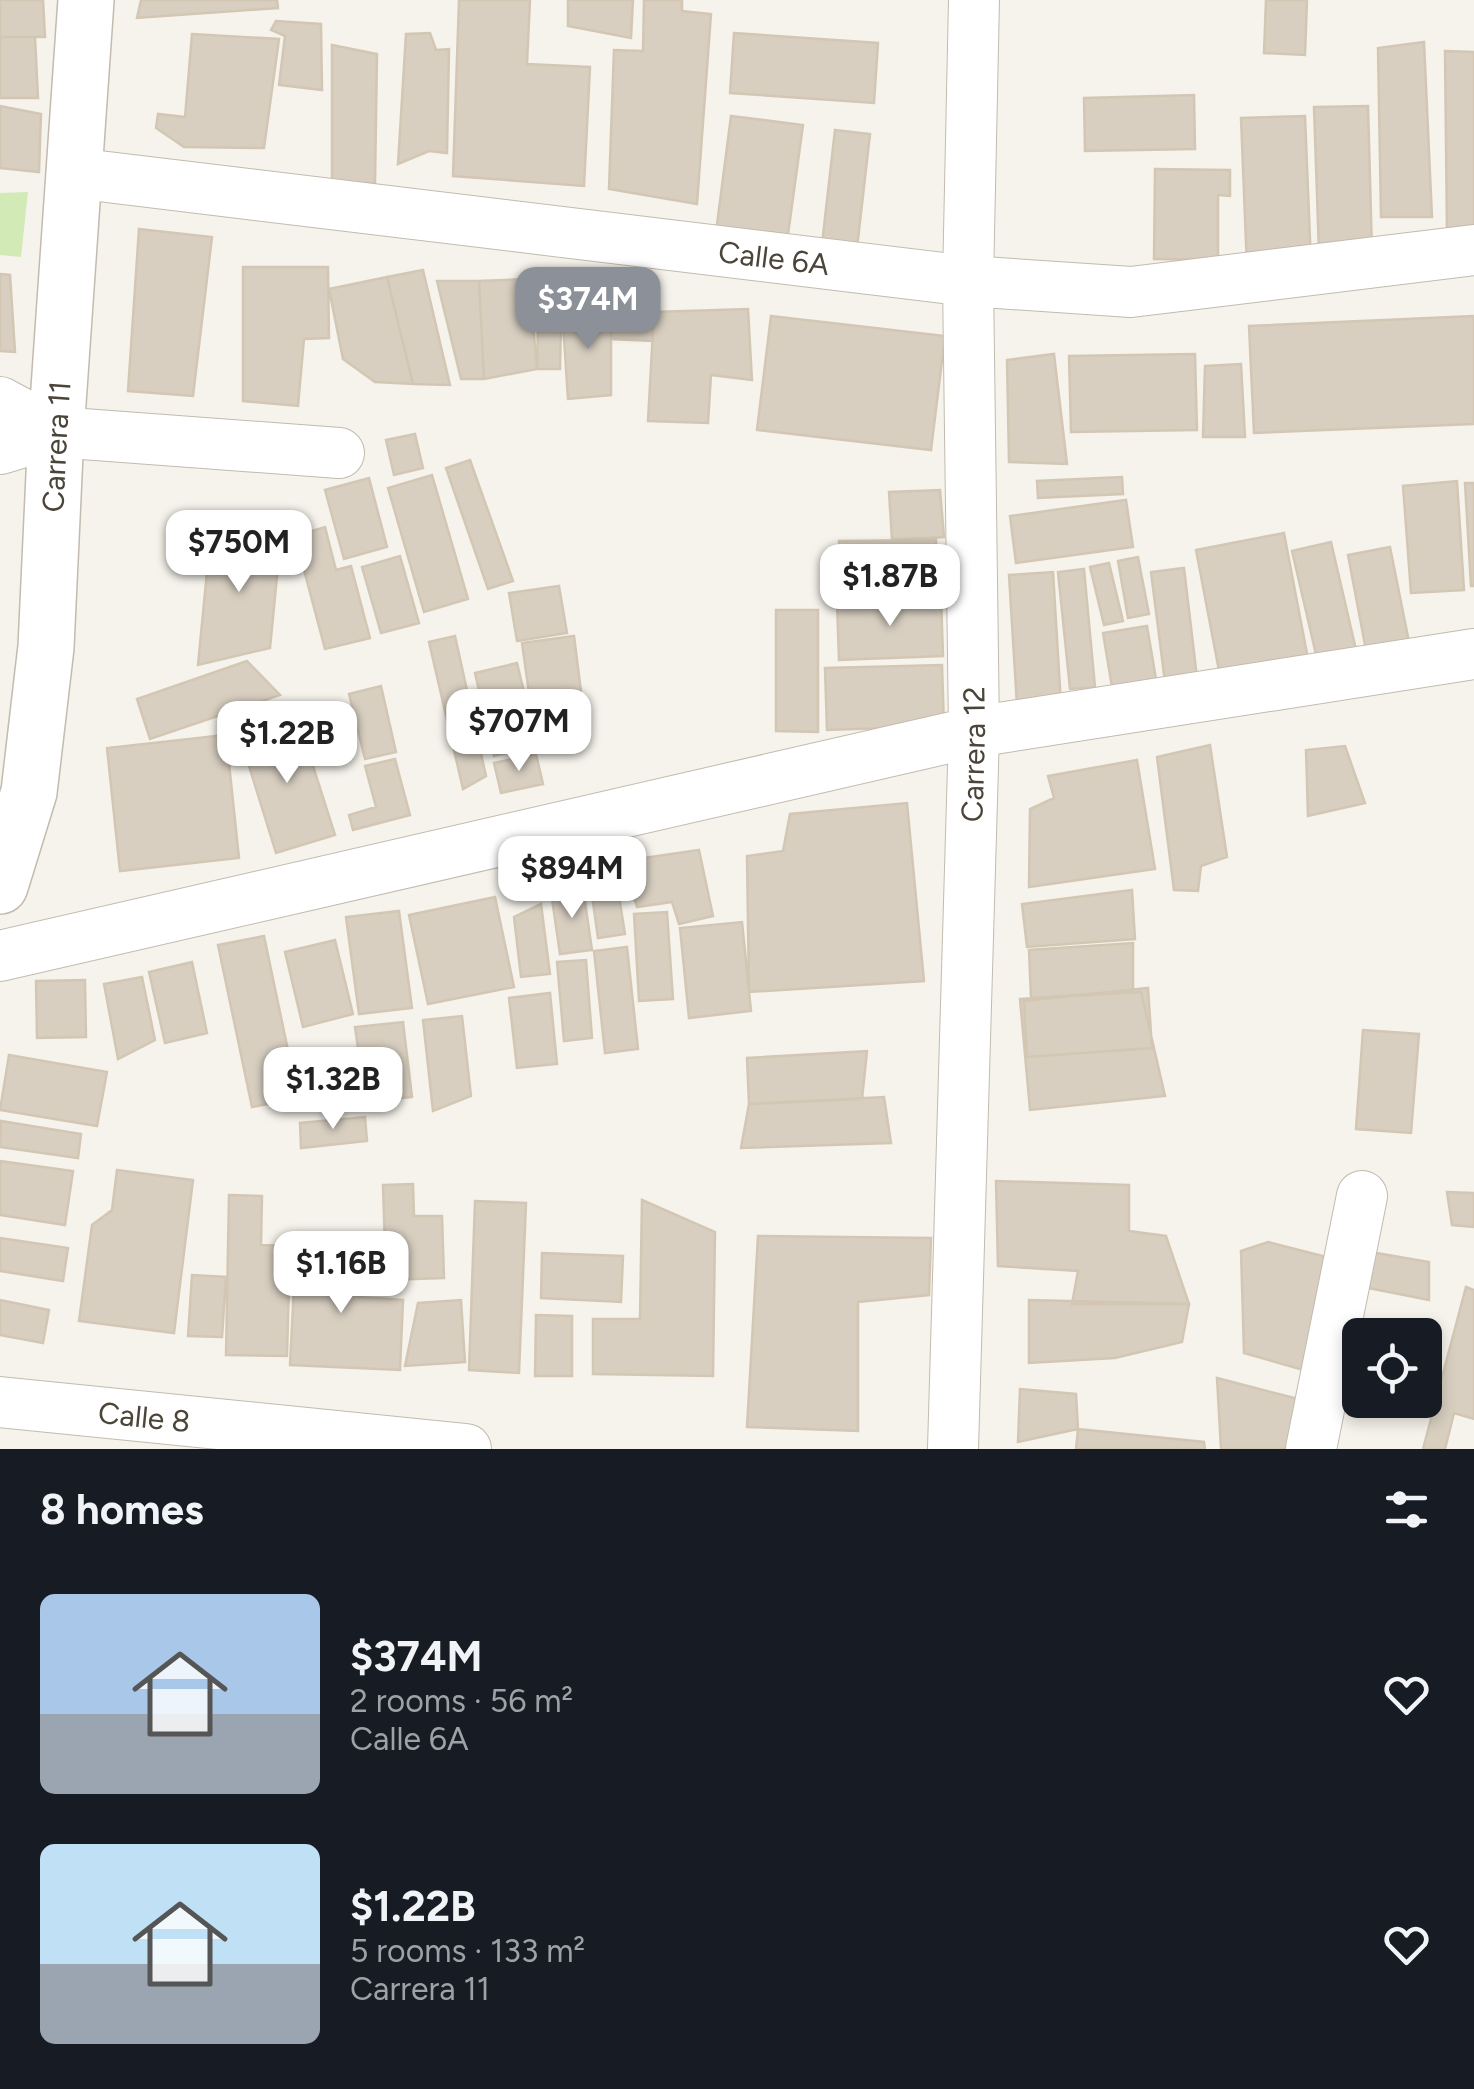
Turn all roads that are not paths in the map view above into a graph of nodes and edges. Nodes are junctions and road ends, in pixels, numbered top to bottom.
1 (86, 0) edge
2 (974, 0) edge
3 (74, 173) junction
4 (1474, 250) edge
5 (968, 281) junction
6 (0, 402) edge
7 (56, 432) junction
8 (0, 449) edge
9 (339, 453) dead end
10 (1474, 654) edge
11 (974, 732) junction
12 (0, 886) edge
13 (0, 956) edge
14 (1362, 1196) dead end
15 (0, 1402) edge
16 (466, 1449) edge
17 (954, 1449) edge
18 (1312, 1449) edge

1 - 3 street, Carrera 11
2 - 5 street, Carrera 12
3 - 5 street, Calle 6A
3 - 7 street, Carrera 11
4 - 5 street, Calle 6A
5 - 11 street, Carrera 12
6 - 7 street
7 - 8 street
7 - 9 street
7 - 12 street, Carrera 11
10 - 11 street
11 - 13 street
11 - 17 street, Carrera 12
14 - 18 street
15 - 16 street, Calle 8

